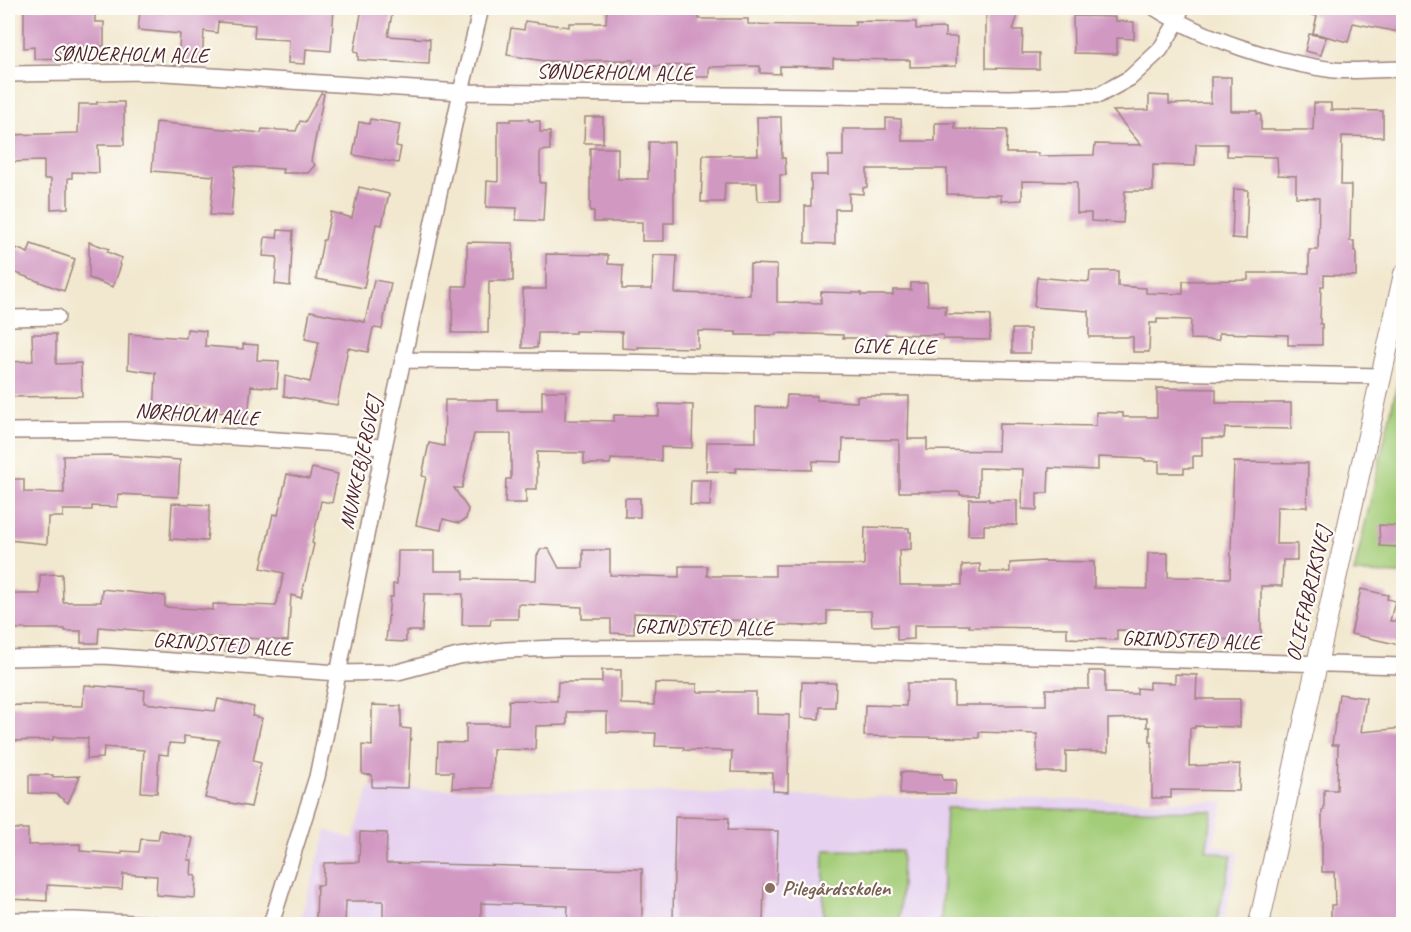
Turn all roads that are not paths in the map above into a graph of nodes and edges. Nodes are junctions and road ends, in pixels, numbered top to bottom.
1 (481, 8) edge
2 (1155, 8) edge
3 (1179, 15) edge
4 (1404, 69) edge
5 (8, 75) edge
6 (461, 92) junction
7 (1404, 274) edge
8 (57, 317) dead end
9 (8, 318) edge
10 (404, 360) junction
11 (1382, 376) junction
12 (8, 431) edge
13 (384, 447) junction
14 (8, 657) edge
15 (1317, 664) junction
16 (1404, 666) edge
17 (338, 673) junction
18 (8, 920) edge
19 (153, 924) edge
20 (272, 924) edge
21 (1259, 924) edge

1 - 6 street, MUNKEBJERGVEJ
2 - 3 street
3 - 4 street
3 - 6 street, SØNDERHOLM ALLE
5 - 6 street, SØNDERHOLM ALLE
6 - 10 street, MUNKEBJERGVEJ
7 - 11 street, OLIEFABRIKSVEJ
8 - 9 street
10 - 11 street, GIVE ALLE
10 - 13 street, MUNKEBJERGVEJ
11 - 15 street, OLIEFABRIKSVEJ
12 - 13 street, NØRHOLM ALLE
13 - 17 street, MUNKEBJERGVEJ
14 - 17 street, GRINDSTED ALLE
15 - 16 street, GRINDSTED ALLE
15 - 17 street, GRINDSTED ALLE
15 - 21 street, OLIEFABRIKSVEJ
17 - 20 street, MUNKEBJERGVEJ
18 - 19 street

